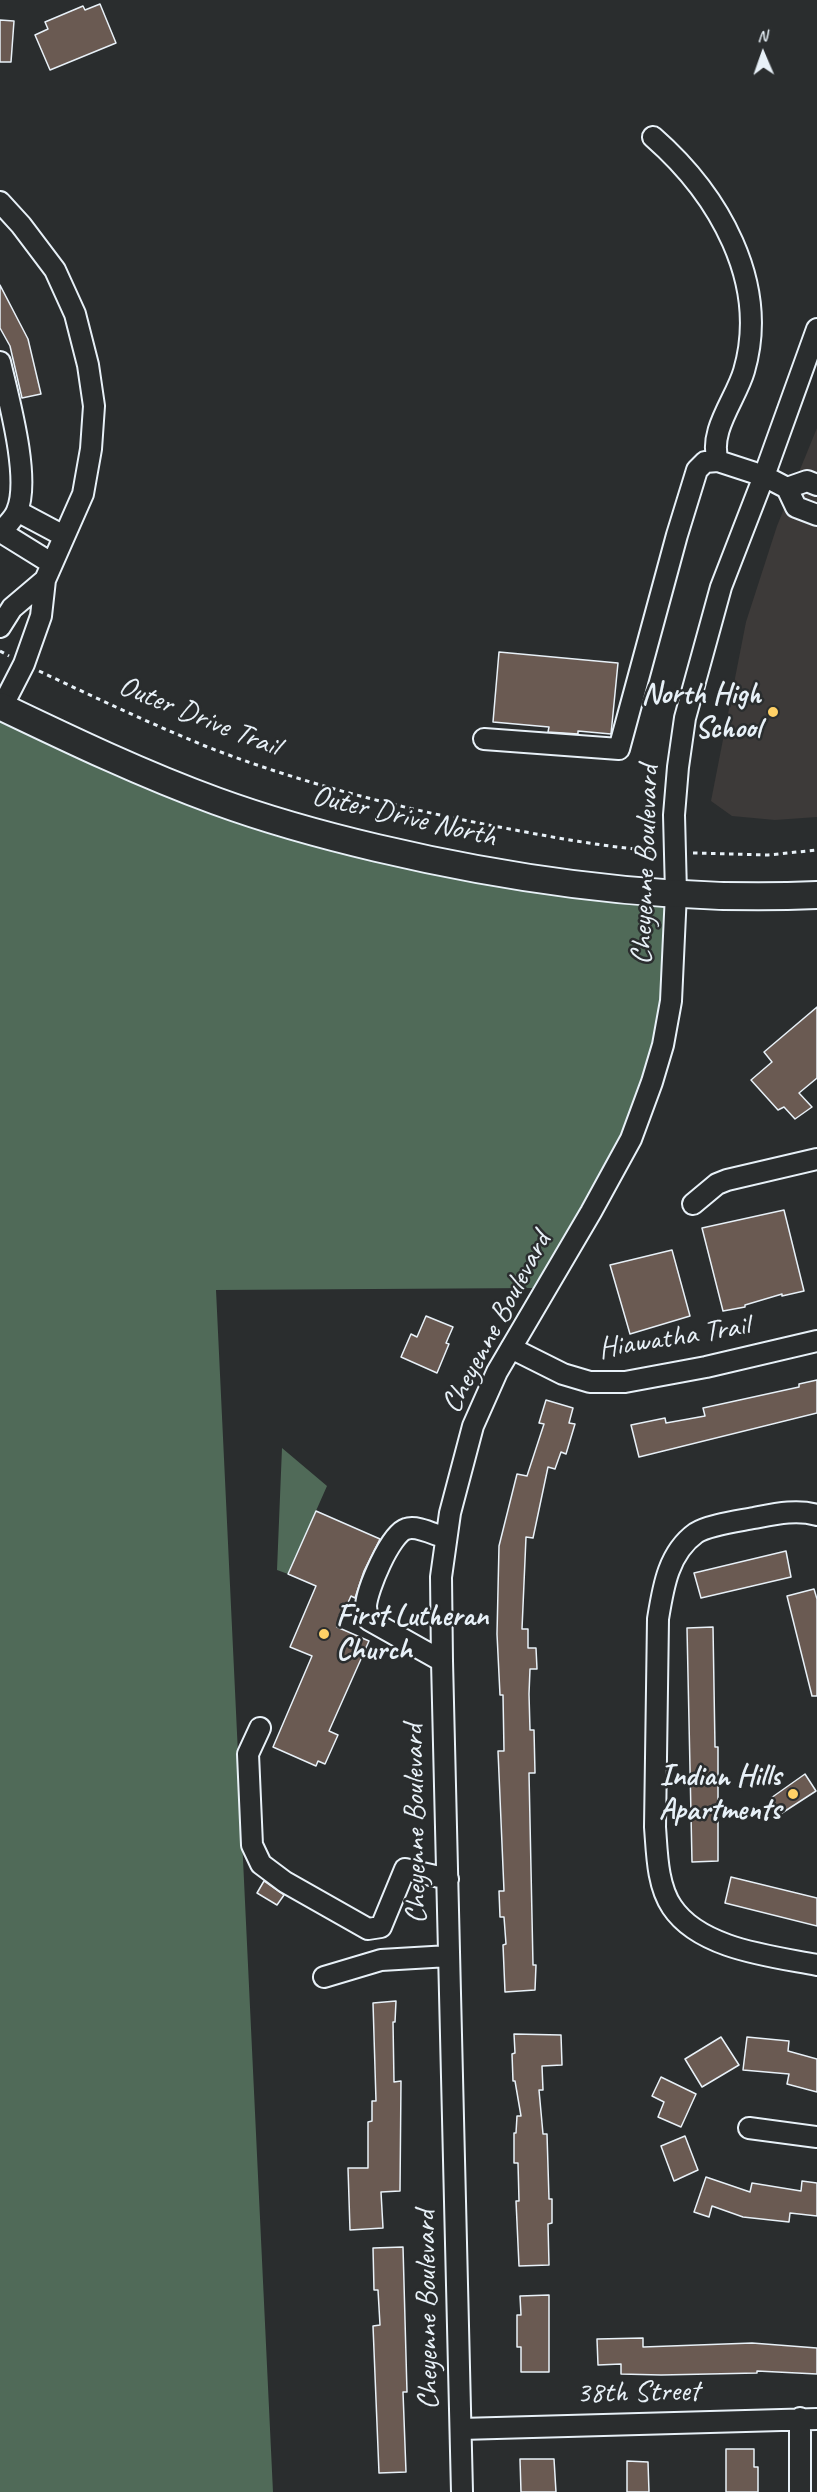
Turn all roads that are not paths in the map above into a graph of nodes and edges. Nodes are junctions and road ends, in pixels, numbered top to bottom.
1 (653, 136) dead end
2 (0, 202) edge
3 (817, 329) edge
4 (0, 362) edge
5 (718, 460) junction
6 (764, 477) junction
7 (817, 485) edge
8 (787, 488) junction
9 (17, 511) junction
10 (817, 515) edge
11 (1, 533) edge
12 (64, 536) junction
13 (48, 571) junction
14 (0, 627) edge
15 (1, 707) edge
16 (484, 738) dead end
17 (676, 893) junction
18 (817, 895) edge
19 (817, 1159) edge
20 (693, 1204) dead end
21 (817, 1341) edge
22 (511, 1348) junction
23 (817, 1515) edge
24 (446, 1539) junction
25 (442, 1660) junction
26 (260, 1728) dead end
27 (448, 1879) junction
28 (449, 1956) junction
29 (817, 1965) edge
30 (324, 1977) dead end
31 (749, 2128) dead end
32 (817, 2137) edge
33 (808, 2419) edge
34 (461, 2429) junction
35 (462, 2492) edge
36 (800, 2492) edge

1 - 5 street
2 - 12 street
3 - 6 street, Cheyenne Boulevard
4 - 9 street
5 - 6 street
5 - 16 street
6 - 8 street
6 - 17 street, Cheyenne Boulevard
7 - 8 street
8 - 10 street
9 - 11 street
9 - 12 street
11 - 13 street
12 - 13 street
13 - 14 street
13 - 15 street
15 - 17 main road, Outer Drive North
17 - 18 main road, Outer Drive North
17 - 22 street, Cheyenne Boulevard
19 - 20 street
21 - 22 street, Hiawatha Trail
22 - 24 street, Cheyenne Boulevard
23 - 29 street
24 - 25 street, Cheyenne Boulevard
24 - 25 street
25 - 27 street, Cheyenne Boulevard
26 - 27 street
27 - 28 street, Cheyenne Boulevard
28 - 30 street
28 - 34 street, Cheyenne Boulevard
31 - 32 street
33 - 34 street, 38th Street
33 - 36 street
34 - 35 street, Cheyenne Boulevard

